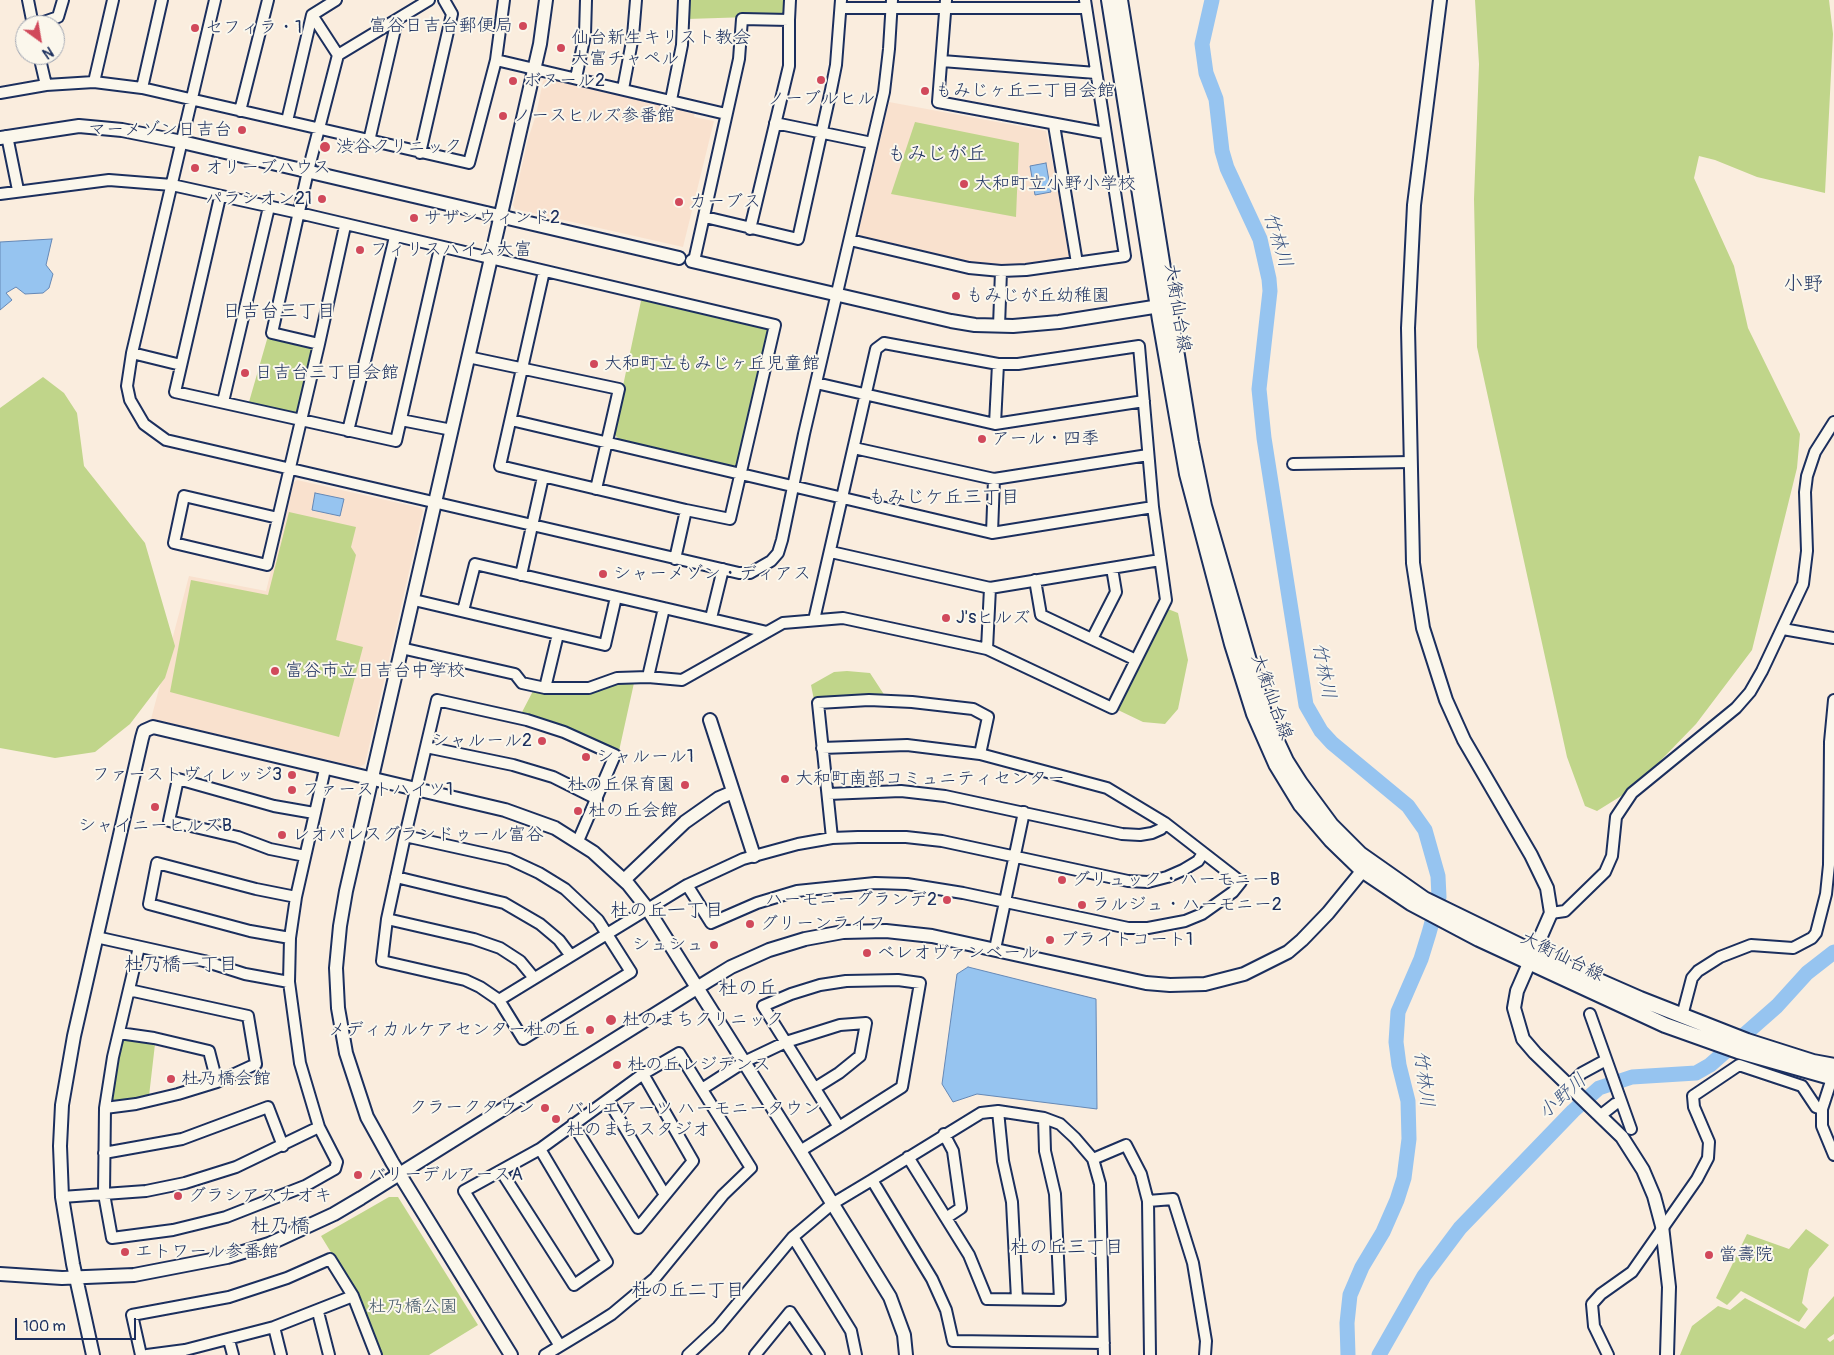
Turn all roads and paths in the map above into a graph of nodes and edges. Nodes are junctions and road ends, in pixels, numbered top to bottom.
1 (28, 0) edge
2 (63, 0) edge
3 (113, 0) edge
4 (162, 0) edge
5 (215, 0) edge
6 (268, 0) edge
7 (336, 0) edge
8 (429, 0) edge
9 (444, 0) edge
10 (504, 0) edge
11 (546, 0) edge
12 (586, 0) edge
13 (636, 0) edge
14 (684, 0) edge
15 (790, 0) edge
16 (1109, 0) edge
17 (1120, 0) edge
18 (1440, 0) edge
19 (842, 4) edge
20 (892, 4) edge
21 (946, 4) edge
22 (1085, 4) edge
23 (32, 15) edge
24 (59, 15) edge
25 (312, 15) junction
26 (789, 20) junction
27 (392, 22) junction
28 (338, 55) junction
29 (496, 60) junction
30 (942, 61) junction
31 (41, 65) edge
32 (534, 68) junction
33 (1096, 73) junction
34 (576, 78) junction
35 (94, 82) junction
36 (46, 85) junction
37 (142, 88) junction
38 (623, 89) junction
39 (0, 93) edge
40 (191, 99) junction
41 (671, 100) junction
42 (240, 111) junction
43 (726, 114) junction
44 (287, 121) junction
45 (775, 123) junction
46 (1054, 125) junction
47 (318, 130) junction
48 (823, 133) junction
49 (1105, 133) junction
50 (4, 137) edge
51 (369, 140) junction
52 (182, 142) junction
53 (872, 143) junction
54 (420, 153) junction
55 (308, 171) junction
56 (172, 185) junction
57 (18, 190) junction
58 (0, 194) edge
59 (220, 197) junction
60 (269, 207) junction
61 (299, 213) junction
62 (501, 215) junction
63 (704, 217) junction
64 (345, 226) junction
65 (750, 229) junction
66 (395, 237) junction
67 (850, 240) junction
68 (440, 248) junction
69 (679, 258) dead end
70 (491, 259) junction
71 (693, 261) joint
72 (1077, 264) junction
73 (544, 271) junction
74 (1001, 271) junction
75 (838, 294) junction
76 (1163, 305) junction
77 (1000, 326) junction
78 (319, 344) junction
79 (132, 354) junction
80 (468, 357) junction
81 (998, 364) junction
82 (181, 365) junction
83 (522, 368) junction
84 (816, 383) junction
85 (866, 395) junction
86 (1144, 401) junction
87 (223, 402) junction
88 (301, 420) junction
89 (401, 420) junction
90 (511, 420) junction
91 (1834, 422) edge
92 (995, 424) junction
93 (452, 430) junction
94 (348, 431) junction
95 (607, 442) junction
96 (854, 448) junction
97 (1148, 455) junction
98 (1411, 462) junction
99 (1293, 464) dead end
100 (289, 469) junction
101 (742, 473) junction
102 (543, 477) junction
103 (994, 479) junction
104 (793, 485) junction
105 (596, 489) junction
106 (842, 499) junction
107 (436, 502) junction
108 (1153, 507) junction
109 (686, 510) junction
110 (278, 518) junction
111 (533, 525) junction
112 (992, 534) junction
113 (830, 552) junction
114 (675, 558) junction
115 (1160, 560) junction
116 (1112, 568) junction
117 (723, 569) junction
118 (521, 575) junction
119 (1035, 580) junction
120 (990, 588) junction
121 (616, 598) junction
122 (414, 600) junction
123 (664, 608) junction
124 (463, 611) junction
125 (711, 618) junction
126 (814, 620) junction
127 (1782, 629) junction
128 (767, 632) junction
129 (558, 634) junction
130 (1834, 638) edge
131 (1092, 639) junction
132 (401, 648) junction
133 (987, 649) junction
134 (1136, 660) junction
135 (648, 678) junction
136 (545, 688) junction
137 (1834, 700) edge
138 (710, 720) dead end
139 (426, 747) junction
140 (822, 748) junction
141 (980, 754) junction
142 (325, 769) junction
143 (371, 778) junction
144 (416, 790) junction
145 (733, 792) junction
146 (828, 794) junction
147 (597, 799) junction
148 (1024, 812) junction
149 (314, 814) junction
150 (1165, 823) junction
151 (405, 836) junction
152 (832, 838) junction
153 (578, 841) junction
154 (1204, 853) junction
155 (305, 856) junction
156 (754, 856) junction
157 (1015, 856) junction
158 (1366, 866) junction
159 (396, 877) junction
160 (624, 880) junction
161 (687, 885) junction
162 (296, 897) junction
163 (1005, 902) junction
164 (646, 908) junction
165 (1551, 913) junction
166 (387, 919) junction
167 (607, 933) junction
168 (96, 937) junction
169 (290, 938) junction
170 (139, 947) junction
171 (995, 949) junction
172 (571, 956) junction
173 (1532, 957) junction
174 (534, 978) junction
175 (289, 982) junction
176 (698, 988) junction
177 (129, 990) junction
178 (499, 1000) junction
179 (1590, 1014) dead end
180 (1682, 1016) junction
181 (119, 1033) junction
182 (1713, 1035) junction
183 (786, 1042) junction
184 (744, 1062) junction
185 (1607, 1063) junction
186 (1833, 1073) edge
187 (643, 1074) junction
188 (217, 1082) junction
189 (814, 1088) junction
190 (1572, 1088) junction
191 (702, 1089) junction
192 (1620, 1098) junction
193 (608, 1100) junction
194 (105, 1108) junction
195 (1822, 1109) junction
196 (998, 1111) junction
197 (1598, 1112) junction
198 (1044, 1118) junction
199 (574, 1124) junction
200 (319, 1127) junction
201 (839, 1127) junction
202 (1631, 1129) dead end
203 (944, 1134) junction
204 (283, 1146) junction
205 (540, 1149) junction
206 (800, 1151) junction
207 (104, 1153) junction
208 (1834, 1155) edge
209 (908, 1157) junction
210 (1093, 1159) junction
211 (501, 1171) junction
212 (399, 1174) junction
213 (872, 1180) junction
214 (104, 1194) junction
215 (665, 1195) junction
216 (62, 1197) junction
217 (1148, 1201) junction
218 (832, 1204) junction
219 (946, 1218) junction
220 (1662, 1226) junction
221 (793, 1237) junction
222 (0, 1274) edge
223 (75, 1278) junction
224 (353, 1296) junction
225 (1017, 1299) junction
226 (318, 1312) junction
227 (274, 1327) junction
228 (229, 1340) junction
229 (1104, 1343) junction
230 (560, 1346) junction
231 (186, 1352) edge
232 (92, 1355) edge
233 (141, 1355) edge
234 (147, 1355) edge
235 (233, 1355) edge
236 (281, 1355) edge
237 (329, 1355) edge
238 (376, 1355) edge
239 (511, 1355) edge
240 (546, 1355) edge
241 (688, 1355) edge
242 (755, 1355) edge
243 (819, 1355) edge
244 (856, 1355) edge
245 (906, 1355) edge
246 (1104, 1355) edge
247 (1150, 1355) edge
248 (1205, 1355) edge
249 (1608, 1355) edge
250 (1667, 1355) edge

1 - 23 street
2 - 24 street
3 - 35 street
4 - 37 street
5 - 40 street
6 - 42 street
7 - 25 street
8 - 27 street
9 - 54 street
10 - 29 street
11 - 32 street
12 - 34 street
13 - 38 street
14 - 41 street
15 - 26 street
16 - 76 main road, 大衡仙台線
17 - 76 main road, 大衡仙台線
18 - 98 street
19 - 20 street
19 - 48 street
20 - 21 street
20 - 53 street
21 - 22 street
21 - 30 street
22 - 33 street
25 - 28 street
25 - 44 street
26 - 43 street
26 - 45 street
27 - 28 street
27 - 51 street
28 - 47 street
29 - 32 street
29 - 54 street
30 - 33 street
30 - 46 street
31 - 36 street
32 - 34 street
32 - 62 street
33 - 49 street
34 - 38 street
35 - 36 street
35 - 37 street
36 - 39 street
37 - 40 street
38 - 41 street
40 - 42 street
40 - 52 street
41 - 43 street
42 - 44 street
43 - 63 street
44 - 47 street
45 - 48 street
45 - 65 street
46 - 49 street
46 - 72 street
47 - 51 street
47 - 55 street
48 - 53 street
48 - 65 street
49 - 72 street
50 - 52 street
50 - 57 street
51 - 54 street
52 - 55 street
52 - 56 street
53 - 67 street
55 - 61 street
55 - 62 street
56 - 57 street
56 - 59 street
56 - 79 street
57 - 58 street
59 - 60 street
59 - 82 street
60 - 61 street
60 - 87 street
61 - 64 street
61 - 78 street
62 - 69 street
62 - 70 street
63 - 65 street
63 - 71 street
64 - 66 street
64 - 78 street
66 - 68 street
66 - 94 street
67 - 74 street
67 - 75 street
68 - 70 street
68 - 89 street
70 - 73 street
70 - 80 street
71 - 75 street
72 - 74 street
73 - 83 street
73 - 101 street
74 - 77 street
75 - 77 street
75 - 84 street
76 - 77 street
76 - 158 main road, 大衡仙台線
78 - 88 street
79 - 82 street
79 - 100 street
80 - 83 street
80 - 93 street
81 - 85 street
81 - 86 street
81 - 92 street
82 - 87 street
83 - 90 street
83 - 95 street
84 - 85 street
84 - 104 street
85 - 92 street
85 - 96 street
86 - 92 street
86 - 97 street
87 - 88 street
88 - 94 street
88 - 100 street
89 - 93 street
89 - 94 street
90 - 95 street
90 - 102 street
91 - 127 street
93 - 107 street
95 - 101 street
95 - 105 street
96 - 103 street
96 - 106 street
97 - 103 street
97 - 108 street
98 - 99 street
98 - 165 street
100 - 107 street
100 - 110 street
101 - 104 street
101 - 109 street
102 - 105 street
102 - 111 street
103 - 112 street
104 - 106 street
104 - 117 street
105 - 109 street
106 - 112 street
106 - 113 street
107 - 111 street
107 - 122 street
108 - 112 street
108 - 115 street
109 - 114 street
110 - 110 street
111 - 114 street
111 - 118 street
113 - 120 street
113 - 126 street
114 - 117 street
115 - 116 street
115 - 134 street
116 - 119 street
116 - 131 street
117 - 125 street
118 - 121 street
118 - 124 street
119 - 120 street
119 - 131 street
120 - 133 street
121 - 123 street
121 - 129 street
122 - 124 street
122 - 132 street
123 - 125 street
123 - 135 street
124 - 129 street
125 - 128 street
126 - 128 street
126 - 133 street
127 - 130 street
127 - 165 street
128 - 135 street
129 - 136 street
131 - 134 street
132 - 136 street
132 - 143 street
133 - 134 street
135 - 136 street
137 - 180 street
138 - 145 street
139 - 144 street
139 - 147 street
139 - 147 street
140 - 141 street
140 - 141 street
140 - 146 street
141 - 150 street
142 - 143 street
142 - 149 street
142 - 168 street
143 - 144 street
143 - 212 street
144 - 151 street
144 - 153 street
145 - 156 street
145 - 160 street
146 - 148 street
146 - 152 street
147 - 153 street
148 - 150 street
148 - 157 street
149 - 155 street
149 - 155 street
150 - 154 street
151 - 159 street
151 - 167 street
152 - 156 street
152 - 157 street
153 - 160 street
154 - 157 street
154 - 163 street
155 - 162 street
156 - 161 street
157 - 163 street
158 - 171 street
158 - 173 main road, 大衡仙台線
159 - 166 street
159 - 172 street
160 - 164 street
161 - 163 street
161 - 164 street
162 - 169 street
162 - 169 street
163 - 171 street
164 - 167 street
164 - 176 street
165 - 173 street
166 - 174 street
166 - 178 street
167 - 172 street
167 - 178 street
168 - 170 street
168 - 216 street
169 - 175 street
170 - 175 street
170 - 177 street
171 - 176 street
172 - 174 street
173 - 180 main road, 大衡仙台線
173 - 182 main road, 大衡仙台線
173 - 190 street
174 - 178 street
175 - 200 street
176 - 184 street
176 - 212 street
177 - 181 street
177 - 188 street
179 - 185 street
180 - 182 main road, 大衡仙台線
181 - 188 street
181 - 194 street
182 - 186 main road, 大衡仙台線
183 - 184 street
183 - 189 street
183 - 189 street
183 - 201 street
184 - 191 street
184 - 206 street
185 - 190 street
185 - 192 street
186 - 195 street
187 - 191 street
187 - 193 street
187 - 215 street
188 - 194 street
189 - 201 street
190 - 197 street
191 - 230 street
192 - 197 street
192 - 202 street
193 - 199 street
193 - 215 street
194 - 207 street
195 - 208 street
195 - 220 street
196 - 198 street
196 - 203 street
196 - 225 street
197 - 220 street
198 - 210 street
198 - 225 street
199 - 205 street
199 - 215 street
200 - 204 street
200 - 214 street
201 - 206 street
203 - 209 street
203 - 219 street
204 - 207 street
204 - 214 street
205 - 211 street
205 - 211 street
206 - 218 street
207 - 214 street
209 - 213 street
209 - 219 street
210 - 217 street
210 - 229 street
211 - 230 street
212 - 223 street
212 - 239 street
213 - 218 street
213 - 229 street
214 - 216 street
216 - 223 street
217 - 247 street
217 - 248 street
218 - 221 street
218 - 245 street
219 - 225 street
220 - 249 street
220 - 250 street
221 - 241 street
221 - 244 street
222 - 223 street
223 - 232 street
224 - 226 street
224 - 233 street
224 - 238 street
226 - 227 street
226 - 237 street
227 - 228 street
227 - 236 street
228 - 231 street
228 - 235 street
229 - 246 street
230 - 240 street
231 - 234 street
242 - 243 street

